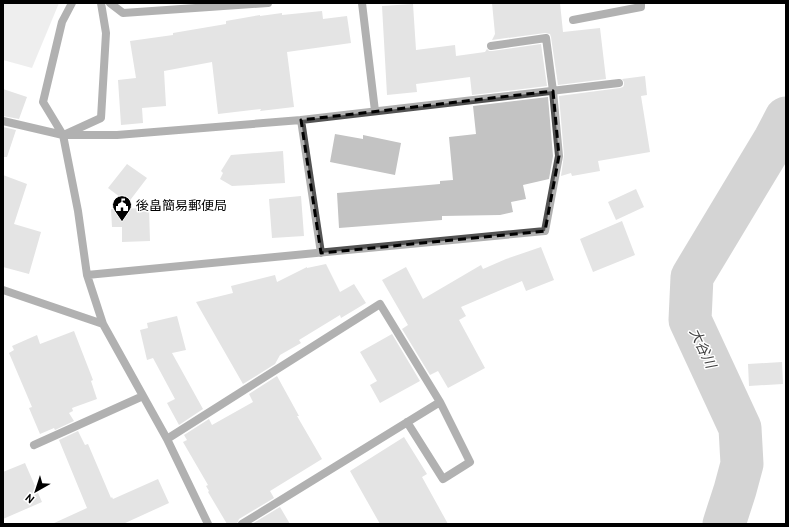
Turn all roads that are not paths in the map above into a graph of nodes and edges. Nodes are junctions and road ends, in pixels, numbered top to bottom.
1 (72, 3) edge
2 (101, 3) edge
3 (110, 3) edge
4 (268, 3) edge
5 (362, 3) edge
6 (640, 3) edge
7 (573, 20) dead end
8 (491, 46) dead end
9 (619, 83) dead end
10 (553, 91) junction
11 (375, 112) junction
12 (301, 120) junction
13 (3, 121) edge
14 (63, 135) junction
15 (320, 253) junction
16 (87, 275) junction
17 (3, 290) edge
18 (102, 324) junction
19 (143, 396) junction
20 (440, 402) junction
21 (407, 422) junction
22 (167, 439) junction
23 (34, 445) dead end
24 (208, 524) edge
25 (242, 524) edge

1 - 14 street
2 - 14 street
3 - 4 street
5 - 11 street
6 - 7 street
8 - 10 street
9 - 10 street
10 - 11 street
10 - 15 street
11 - 12 street
12 - 14 street
12 - 15 street
13 - 14 street
14 - 16 street
15 - 16 street
16 - 18 street
17 - 18 street
18 - 19 street
19 - 22 street
19 - 23 street
20 - 21 street
20 - 21 street
20 - 22 street
21 - 25 street
22 - 24 street

